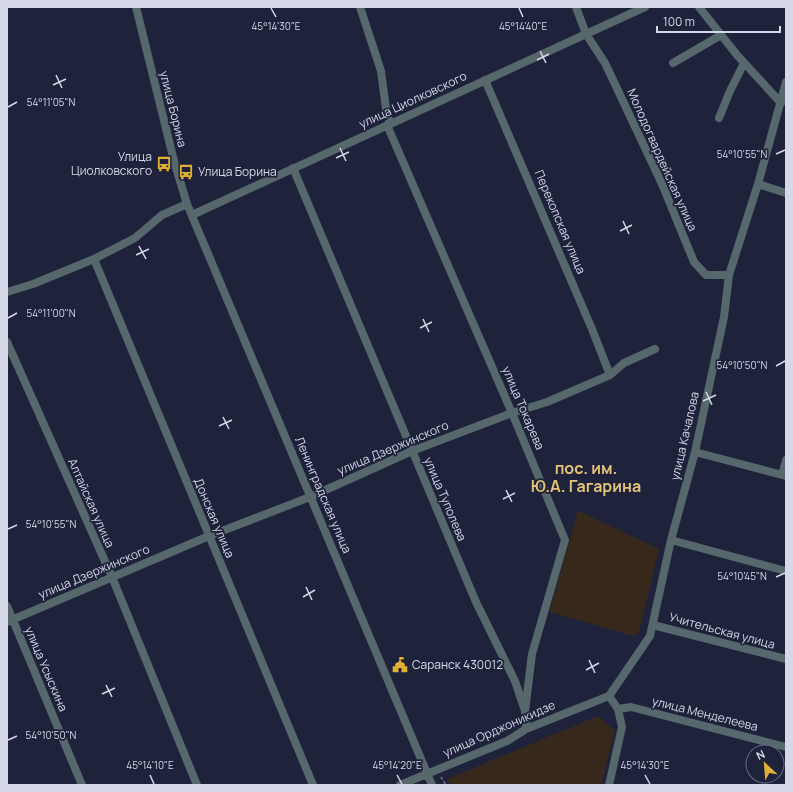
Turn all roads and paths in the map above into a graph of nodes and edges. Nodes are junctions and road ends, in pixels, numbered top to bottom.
1 (136, 7) edge
2 (360, 7) edge
3 (576, 7) edge
4 (645, 7) edge
5 (699, 7) edge
6 (586, 34) junction
7 (721, 35) junction
8 (673, 63) dead end
9 (744, 63) junction
10 (485, 80) junction
11 (786, 82) edge
12 (781, 103) junction
13 (719, 118) dead end
14 (389, 124) junction
15 (292, 168) junction
16 (758, 184) junction
17 (786, 193) edge
18 (187, 204) junction
19 (192, 215) junction
20 (94, 259) junction
21 (729, 275) junction
22 (7, 292) edge
23 (7, 342) edge
24 (655, 349) dead end
25 (610, 374) junction
26 (512, 413) junction
27 (412, 451) junction
28 (695, 452) junction
29 (786, 460) edge
30 (784, 475) edge
31 (310, 497) junction
32 (209, 536) junction
33 (671, 540) junction
34 (786, 571) edge
35 (112, 577) junction
36 (7, 606) edge
37 (10, 621) edge
38 (653, 625) junction
39 (786, 659) edge
40 (609, 696) junction
41 (618, 709) junction
42 (524, 711) junction
43 (526, 729) junction
44 (786, 746) edge
45 (427, 774) junction
46 (82, 785) edge
47 (197, 785) edge
48 (313, 785) edge
49 (400, 785) edge
50 (432, 785) edge
51 (609, 785) edge

1 - 18 street, улица Борина
2 - 14 street, улица Токарева
3 - 6 street, Молодогвардейская улица
4 - 6 street, улица Циолковского
5 - 7 street
6 - 10 street, улица Циолковского
6 - 21 street, Молодогвардейская улица
7 - 8 street
7 - 9 street
9 - 12 street
9 - 13 street
10 - 14 street, улица Циолковского
10 - 25 street, Перекопская улица
11 - 12 street, улица Качалова
12 - 16 street, улица Качалова
14 - 15 street, улица Циолковского
14 - 26 street, улица Токарева
15 - 19 street, улица Циолковского
15 - 27 street, улица Туполева
16 - 17 street
16 - 21 street, улица Качалова
18 - 19 street, улица Борина
18 - 20 street
19 - 31 street, Ленинградская улица
20 - 22 street
20 - 32 street, Донская улица
21 - 28 street, улица Качалова
23 - 35 street, Алтайская улица
24 - 25 street, улица Дзержинского
25 - 26 street, улица Дзержинского
26 - 27 street, улица Дзержинского
26 - 42 street, улица Токарева
27 - 31 street, улица Дзержинского
27 - 42 street, улица Туполева
28 - 30 street
28 - 33 street, улица Качалова
29 - 30 street
31 - 32 street, улица Дзержинского
31 - 45 street, Ленинградская улица
32 - 35 street, улица Дзержинского
32 - 48 street, Донская улица
33 - 34 street
33 - 38 street, улица Качалова
35 - 37 street, улица Дзержинского
35 - 47 street, Алтайская улица
36 - 37 street, улица Усыскина
37 - 46 street, улица Усыскина
38 - 39 street, Учительская улица
38 - 40 street, улица Качалова
40 - 41 street
40 - 43 street, улица Орджоникидзе
41 - 44 street, улица Менделеева
41 - 51 street
42 - 43 street, улица Туполева
43 - 45 street, улица Орджоникидзе
45 - 49 street, улица Орджоникидзе
45 - 50 street, Ленинградская улица

